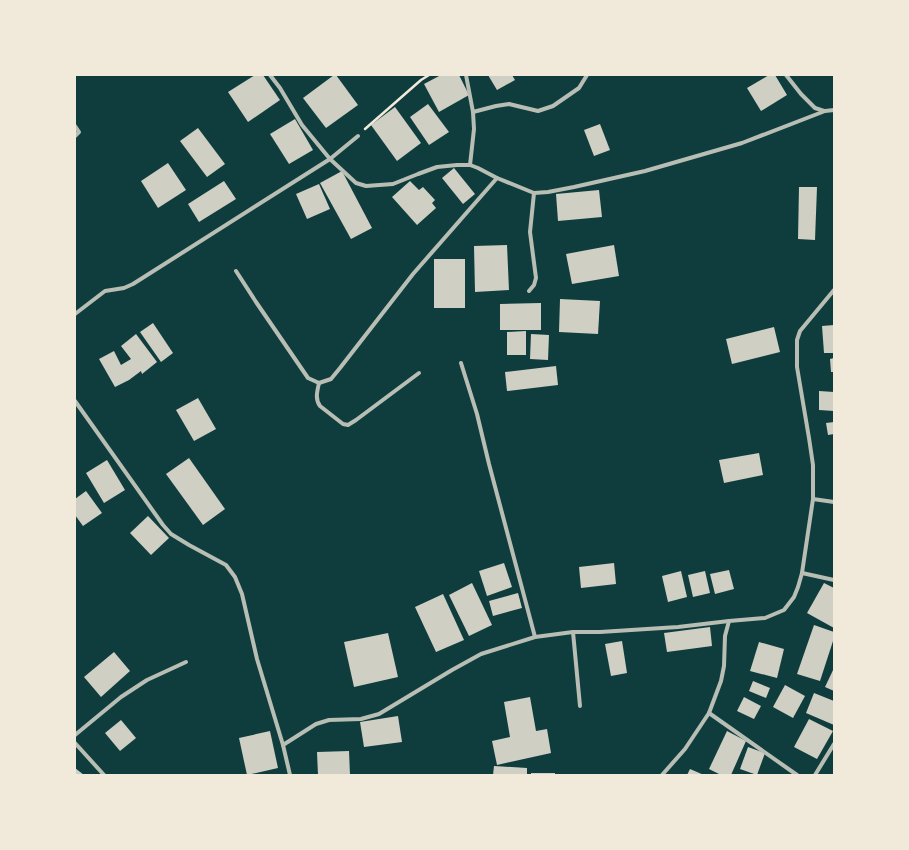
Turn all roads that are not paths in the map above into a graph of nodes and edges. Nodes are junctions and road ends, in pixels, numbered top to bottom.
1 (270, 75) edge
2 (466, 75) edge
3 (587, 75) edge
4 (786, 75) edge
5 (834, 110) edge
6 (825, 111) junction
7 (473, 112) junction
8 (75, 126) edge
9 (75, 136) edge
10 (358, 136) road end
11 (330, 159) junction
12 (470, 165) junction
13 (497, 178) junction
14 (534, 193) junction
15 (236, 271) dead end
16 (834, 290) edge
17 (529, 291) dead end
18 (75, 314) edge
19 (461, 363) dead end
20 (419, 373) dead end
21 (319, 383) junction
22 (75, 401) edge
23 (813, 499) junction
24 (834, 502) edge
25 (802, 573) junction
26 (834, 580) edge
27 (729, 621) junction
28 (573, 632) junction
29 (535, 638) junction
30 (186, 662) dead end
31 (580, 706) dead end
32 (709, 713) junction
33 (75, 736) edge
34 (75, 743) edge
35 (834, 744) edge
36 (283, 745) junction
37 (104, 775) edge
38 (290, 775) edge
39 (662, 775) edge
40 (797, 775) edge
41 (815, 775) edge

1 - 11 street
2 - 7 street
3 - 7 street
4 - 6 street
5 - 6 street
6 - 14 street
7 - 12 street
8 - 9 street
10 - 11 street
11 - 12 street
11 - 18 street
12 - 13 street
13 - 14 street
13 - 21 street
14 - 17 street
15 - 21 street
16 - 23 street
19 - 29 street
20 - 21 street
22 - 36 street
23 - 24 street
23 - 25 street
25 - 26 street
25 - 27 street
27 - 28 street
27 - 32 street
28 - 29 street
28 - 31 street
29 - 36 street
30 - 33 street
32 - 39 street
32 - 40 street
34 - 37 street
35 - 41 street
36 - 38 street

